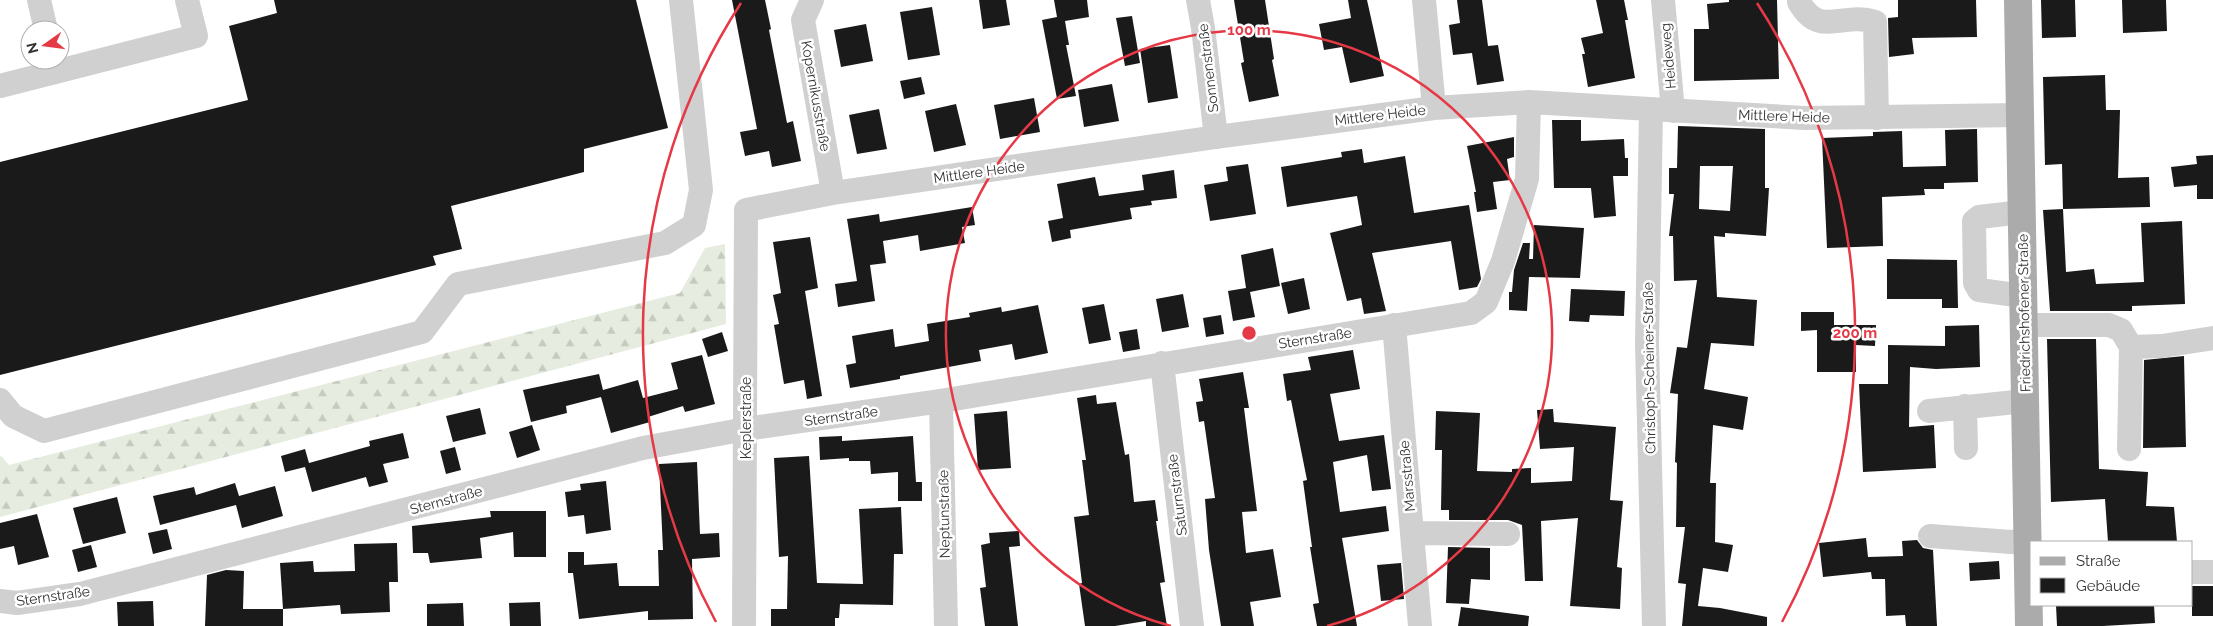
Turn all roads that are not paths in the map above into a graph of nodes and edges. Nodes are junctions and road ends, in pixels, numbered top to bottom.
1 (38, 0) edge
2 (187, 0) edge
3 (681, 0) edge
4 (1198, 0) edge
5 (1424, 0) edge
6 (1663, 0) edge
7 (2018, 0) edge
8 (809, 1) edge
9 (1799, 2) dead end
10 (43, 20) edge
11 (70, 63) edge
12 (44, 70) edge
13 (0, 86) edge
14 (1528, 102) junction
15 (1434, 108) junction
16 (1662, 111) junction
17 (2020, 115) junction
18 (1877, 118) junction
19 (1216, 137) junction
20 (833, 193) junction
21 (746, 210) joint
22 (2022, 212) junction
23 (2023, 296) junction
24 (1394, 325) junction
25 (2024, 325) junction
26 (2213, 338) edge
27 (2130, 347) junction
28 (1162, 363) junction
29 (0, 400) edge
30 (941, 401) junction
31 (2025, 401) junction
32 (1965, 406) junction
33 (1929, 411) dead end
34 (746, 429) junction
35 (1966, 448) dead end
36 (2129, 449) dead end
37 (1412, 533) junction
38 (1508, 534) dead end
39 (1930, 536) dead end
40 (2028, 540) junction
41 (2193, 572) edge
42 (2213, 572) edge
43 (2030, 578) edge
44 (0, 602) edge
45 (744, 626) edge
46 (946, 626) edge
47 (1192, 626) edge
48 (1420, 626) edge
49 (1654, 626) edge
50 (2030, 626) edge

1 - 10 street
2 - 11 street
3 - 29 street
4 - 19 street, Sonnenstraße
5 - 15 street
6 - 16 street, Heideweg
7 - 17 main road, Friedrichshofener Straße
8 - 20 street, Kopernikusstraße
9 - 18 street
12 - 13 street
14 - 15 street, Mittlere Heide
14 - 16 street, Mittlere Heide
14 - 24 street, Sternstraße
15 - 19 street, Mittlere Heide
16 - 18 street, Mittlere Heide
16 - 49 street, Christoph-Scheiner-Straße
17 - 18 street, Mittlere Heide
17 - 22 main road, Friedrichshofener Straße
19 - 20 street, Mittlere Heide
20 - 21 street, Mittlere Heide
21 - 34 street, Keplerstraße
22 - 23 main road, Friedrichshofener Straße
22 - 23 street
23 - 25 main road, Friedrichshofener Straße
24 - 28 street, Sternstraße
24 - 37 street, Marsstraße
25 - 27 street
25 - 31 main road, Friedrichshofener Straße
26 - 27 street
27 - 36 street
28 - 30 street, Sternstraße
28 - 47 street, Saturnstraße
30 - 34 street, Sternstraße
30 - 46 street, Neptunstraße
31 - 32 street
31 - 40 main road, Friedrichshofener Straße
32 - 33 street
32 - 35 street
34 - 44 street, Sternstraße
34 - 45 street, Keplerstraße
37 - 38 street
37 - 48 street, Marsstraße
39 - 40 street
40 - 43 main road, Friedrichshofener Straße
41 - 42 street
43 - 50 main road, Friedrichshofener Straße

